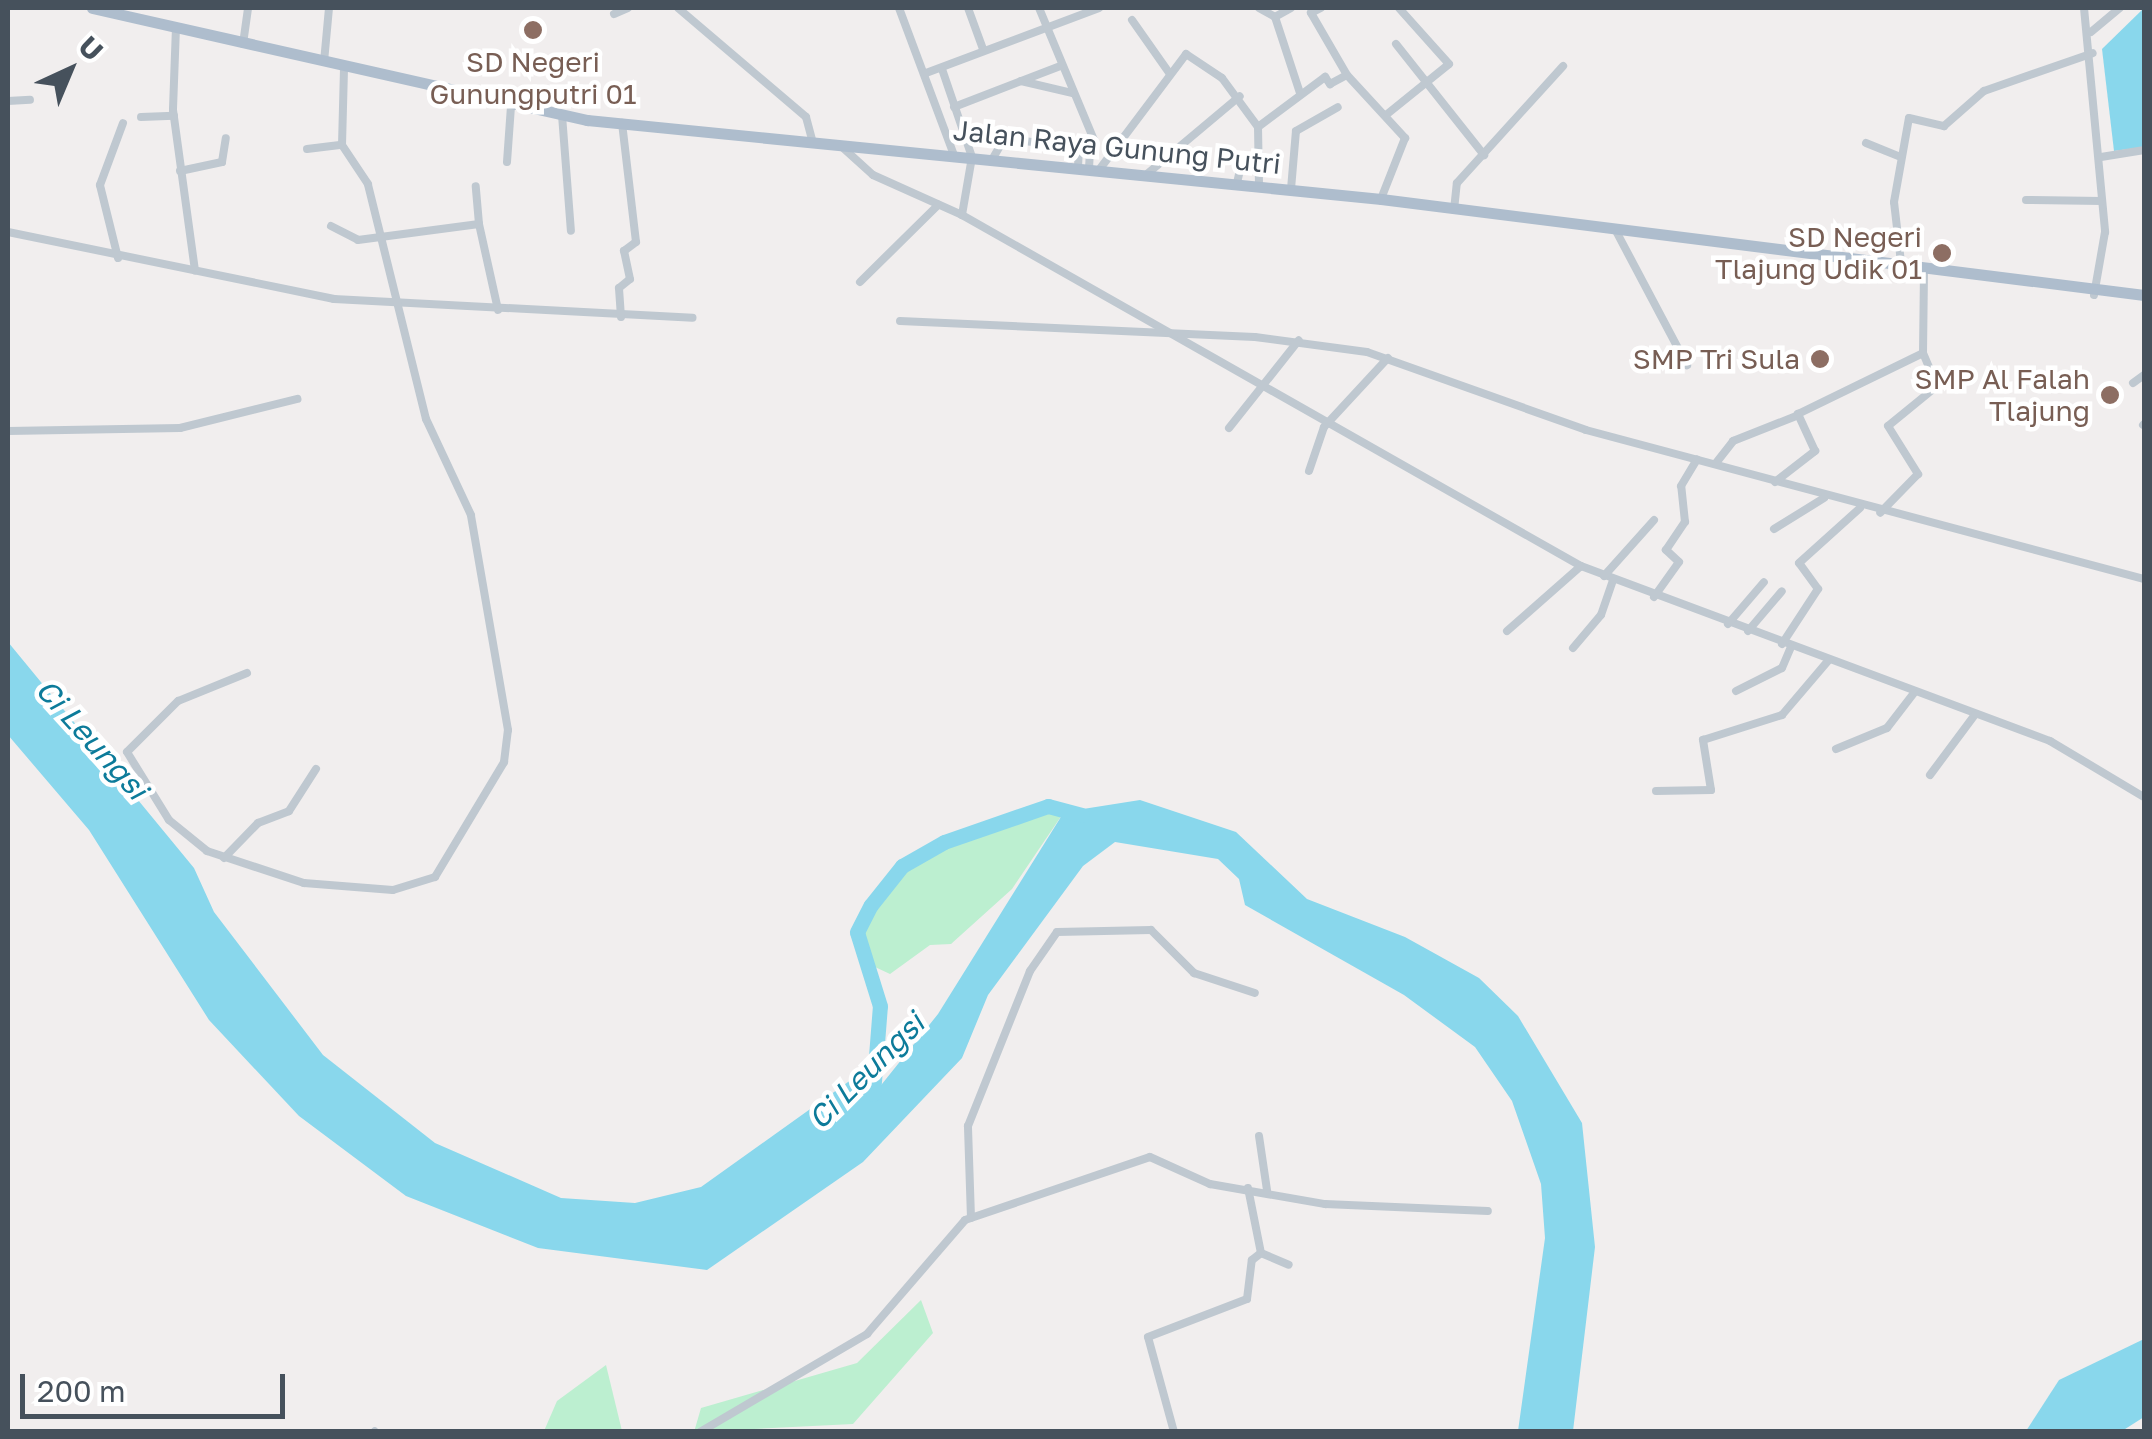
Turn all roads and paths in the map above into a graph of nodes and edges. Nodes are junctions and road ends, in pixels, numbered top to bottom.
1 (92, 8) edge
2 (248, 8) edge
3 (329, 8) edge
4 (628, 8) edge
5 (678, 8) edge
6 (899, 8) edge
7 (968, 8) edge
8 (1040, 8) edge
9 (1099, 8) edge
10 (1259, 8) edge
11 (1291, 8) edge
12 (1321, 8) edge
13 (1399, 8) edge
14 (2084, 8) edge
15 (2120, 8) edge
16 (1309, 10) edge
17 (614, 14) dead end
18 (1275, 17) junction
19 (1132, 20) dead end
20 (1047, 26) junction
21 (176, 27) junction
22 (2091, 32) junction
23 (242, 44) junction
24 (1396, 44) dead end
25 (983, 49) junction
26 (2093, 54) junction
27 (324, 64) junction
28 (1060, 66) junction
29 (1564, 66) dead end
30 (344, 68) junction
31 (942, 69) junction
32 (926, 72) junction
33 (1170, 74) junction
34 (1347, 75) junction
35 (1021, 80) junction
36 (1432, 80) junction
37 (1072, 93) junction
38 (1300, 93) junction
39 (1240, 96) junction
40 (30, 100) dead end
41 (8, 102) edge
42 (511, 106) junction
43 (1338, 106) dead end
44 (954, 107) junction
45 (562, 115) junction
46 (1386, 115) junction
47 (174, 116) junction
48 (141, 117) dead end
49 (124, 123) dead end
50 (622, 123) junction
51 (1258, 127) junction
52 (226, 138) dead end
53 (812, 140) junction
54 (1866, 144) dead end
55 (342, 145) junction
56 (840, 145) junction
57 (1080, 146) junction
58 (1090, 148) junction
59 (307, 149) dead end
60 (2144, 150) edge
61 (954, 155) junction
62 (1484, 156) junction
63 (1898, 156) junction
64 (972, 157) junction
65 (2100, 157) junction
66 (993, 158) junction
67 (1259, 161) junction
68 (507, 162) dead end
69 (1089, 169) junction
70 (180, 171) junction
71 (1146, 174) junction
72 (1237, 183) junction
73 (476, 186) dead end
74 (1258, 186) junction
75 (1292, 189) junction
76 (1381, 199) junction
77 (2026, 200) dead end
78 (2102, 201) junction
79 (938, 205) junction
80 (1454, 210) junction
81 (962, 215) junction
82 (479, 224) junction
83 (331, 226) dead end
84 (571, 230) dead end
85 (1616, 231) junction
86 (8, 232) edge
87 (382, 236) junction
88 (118, 258) junction
89 (195, 270) junction
90 (1902, 271) junction
91 (1924, 274) junction
92 (860, 282) dead end
93 (2094, 294) junction
94 (2144, 295) edge
95 (397, 301) junction
96 (498, 310) junction
97 (621, 317) junction
98 (692, 318) dead end
99 (900, 321) dead end
100 (1178, 337) junction
101 (1299, 340) junction
102 (1922, 352) junction
103 (1388, 358) junction
104 (1687, 365) dead end
105 (2144, 375) edge
106 (2133, 383) dead end
107 (1258, 388) junction
108 (298, 399) dead end
109 (1796, 416) junction
110 (1324, 427) junction
111 (1229, 428) dead end
112 (8, 431) edge
113 (1697, 459) junction
114 (1716, 463) junction
115 (1309, 471) dead end
116 (1775, 482) junction
117 (1824, 498) junction
118 (1860, 508) junction
119 (1880, 513) junction
120 (1654, 520) dead end
121 (1774, 529) dead end
122 (1581, 566) junction
123 (1609, 578) junction
124 (2144, 578) edge
125 (1764, 582) dead end
126 (1782, 591) dead end
127 (1654, 597) junction
128 (1728, 624) junction
129 (1748, 631) junction
130 (1507, 632) dead end
131 (1786, 646) junction
132 (1572, 648) dead end
133 (1828, 661) junction
134 (247, 673) dead end
135 (1736, 690) dead end
136 (1914, 694) junction
137 (1974, 716) junction
138 (1836, 749) dead end
139 (316, 768) dead end
140 (1930, 774) dead end
141 (1656, 791) dead end
142 (2144, 797) edge
143 (224, 858) junction
144 (1255, 993) dead end
145 (1259, 1136) dead end
146 (1248, 1188) junction
147 (1267, 1190) junction
148 (1488, 1211) dead end
149 (972, 1218) junction
150 (1262, 1253) junction
151 (1289, 1265) dead end
152 (700, 1432) edge
153 (1174, 1432) edge

1 - 21 main road, Jalan Raya Gunung Putri
2 - 23 street
3 - 27 street
4 - 17 street
5 - 53 street
6 - 32 street
7 - 25 street
8 - 20 street
9 - 20 street
10 - 18 street
11 - 18 street
12 - 16 street
13 - 36 street
14 - 22 street
15 - 22 street
16 - 34 street
18 - 38 street
19 - 33 street
20 - 25 street
20 - 28 street
21 - 23 main road, Jalan Raya Gunung Putri
21 - 47 street
22 - 26 street
23 - 27 main road, Jalan Raya Gunung Putri
24 - 36 street
25 - 31 street
26 - 63 street
26 - 65 street
27 - 30 main road, Jalan Raya Gunung Putri
28 - 35 street
28 - 37 street
29 - 62 street
30 - 42 main road, Jalan Raya Gunung Putri
30 - 55 street
31 - 32 street
31 - 44 street
32 - 61 street
33 - 39 street
33 - 69 street
34 - 38 street
34 - 46 street
35 - 37 street
35 - 44 street
36 - 46 street
36 - 62 street
37 - 58 street
38 - 51 street
39 - 51 street
39 - 71 street
40 - 41 street
42 - 45 main road, Jalan Raya Gunung Putri
42 - 68 street
43 - 75 street
44 - 64 street
45 - 50 main road, Jalan Raya Gunung Putri
45 - 84 street
46 - 76 street
47 - 48 street
47 - 70 street
49 - 88 street
50 - 53 main road, Jalan Raya Gunung Putri
50 - 97 street
51 - 67 street
52 - 70 street
53 - 56 main road, Jalan Raya Gunung Putri
54 - 63 street
55 - 59 street
55 - 87 street
56 - 61 main road, Jalan Raya Gunung Putri
56 - 79 street
57 - 58 street
57 - 66 street
57 - 69 street
58 - 69 street
60 - 65 street
61 - 64 main road, Jalan Raya Gunung Putri
62 - 80 street
63 - 90 street
64 - 66 main road, Jalan Raya Gunung Putri
64 - 81 street
65 - 78 street
66 - 69 main road, Jalan Raya Gunung Putri
67 - 72 street
67 - 74 street
69 - 71 main road, Jalan Raya Gunung Putri
70 - 89 street
71 - 72 main road, Jalan Raya Gunung Putri
72 - 74 main road, Jalan Raya Gunung Putri
73 - 82 street
74 - 75 main road, Jalan Raya Gunung Putri
75 - 76 main road, Jalan Raya Gunung Putri
76 - 80 main road, Jalan Raya Gunung Putri
77 - 78 street
78 - 93 street
79 - 81 street
79 - 92 street
80 - 85 main road, Jalan Raya Gunung Putri
81 - 100 street
82 - 87 street
82 - 96 street
83 - 87 street
85 - 90 main road, Jalan Raya Gunung Putri
85 - 104 street
86 - 88 street
87 - 95 street
88 - 89 street
89 - 95 street
90 - 91 main road, Jalan Raya Gunung Putri
91 - 93 main road, Jalan Raya Gunung Putri
91 - 102 street
93 - 94 main road, Jalan Raya Gunung Putri
95 - 96 street
95 - 143 street
96 - 97 street
97 - 98 street
99 - 100 street
100 - 101 street
100 - 107 street
101 - 103 street
101 - 107 street
102 - 109 street
102 - 119 street
103 - 110 street
103 - 113 street
105 - 106 street
107 - 110 street
107 - 111 street
108 - 112 street
109 - 114 street
109 - 116 street
110 - 115 street
110 - 122 street
113 - 114 street
113 - 127 street
114 - 116 street
116 - 117 street
117 - 118 street
117 - 121 street
118 - 119 street
118 - 131 street
119 - 124 street
120 - 123 street
122 - 123 street
122 - 130 street
123 - 127 street
123 - 132 street
125 - 128 street
126 - 129 street
127 - 128 street
128 - 129 street
129 - 131 street
131 - 133 street
131 - 135 street
133 - 136 street
133 - 141 street
134 - 143 street
136 - 137 street
136 - 138 street
137 - 140 street
137 - 142 street
139 - 143 street
144 - 149 street
145 - 147 street
146 - 147 street
146 - 149 street
146 - 150 street
147 - 148 street
149 - 152 street
150 - 151 street
150 - 153 street

